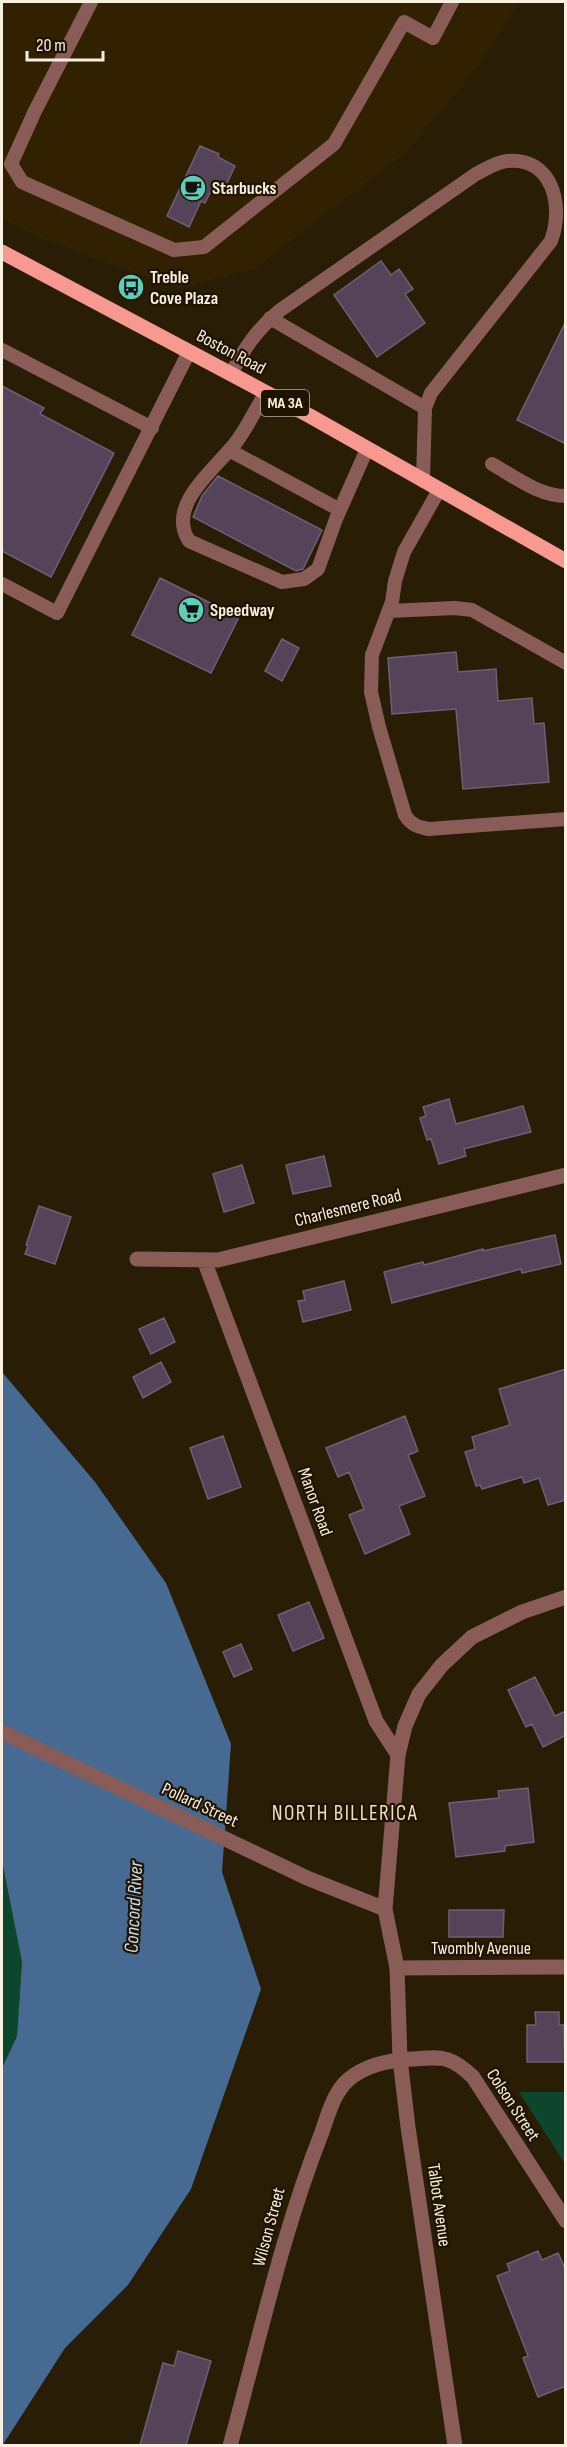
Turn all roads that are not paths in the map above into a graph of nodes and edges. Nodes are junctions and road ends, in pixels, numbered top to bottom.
1 (91, 2) edge
2 (452, 2) edge
3 (2, 252) edge
4 (270, 318) junction
5 (2, 350) edge
6 (189, 352) junction
7 (231, 374) junction
8 (266, 393) junction
9 (425, 408) junction
10 (152, 428) junction
11 (367, 449) junction
12 (229, 450) junction
13 (492, 464) dead end
14 (423, 481) junction
15 (439, 490) junction
16 (566, 496) edge
17 (340, 510) junction
18 (566, 561) edge
19 (2, 584) edge
20 (389, 611) junction
21 (566, 663) edge
22 (566, 819) edge
23 (566, 1175) edge
24 (137, 1259) dead end
25 (204, 1260) junction
26 (566, 1597) edge
27 (2, 1732) edge
28 (398, 1755) junction
29 (385, 1909) junction
30 (566, 1967) edge
31 (398, 1968) junction
32 (400, 2060) junction
33 (566, 2221) edge
34 (230, 2445) edge
35 (455, 2445) edge

1 - 2 lane
3 - 6 main road, Boston Road / MA 3A
4 - 7 lane
4 - 9 lane
4 - 9 lane
5 - 10 lane
6 - 7 main road, Boston Road / MA 3A
6 - 10 lane
7 - 8 main road, Boston Road / MA 3A
8 - 11 main road, Boston Road / MA 3A
8 - 12 lane
9 - 14 lane
10 - 19 lane
11 - 14 main road, Boston Road / MA 3A
11 - 17 lane
12 - 17 lane
12 - 17 lane
13 - 16 lane
14 - 15 main road, Boston Road / MA 3A
15 - 18 main road, Boston Road / MA 3A
15 - 20 lane
20 - 21 lane
20 - 22 lane
23 - 25 street, Charlesmere Road
24 - 25 street, Charlesmere Road
25 - 28 street, Manor Road
26 - 28 street
27 - 29 street, Pollard Street
28 - 29 street
29 - 31 street
30 - 31 street, Twombly Avenue
31 - 32 street, Talbot Avenue
32 - 33 street, Colson Street
32 - 34 street, Wilson Street
32 - 35 street, Talbot Avenue

